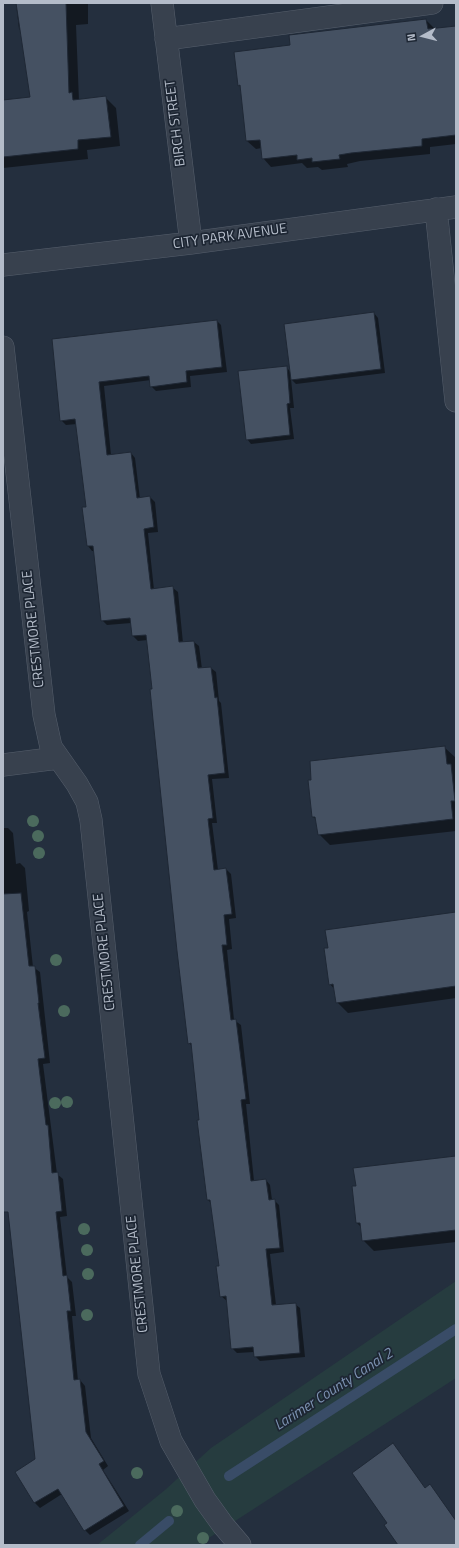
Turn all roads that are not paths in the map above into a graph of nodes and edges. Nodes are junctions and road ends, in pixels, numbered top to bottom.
1 (162, 3) edge
2 (432, 3) edge
3 (166, 39) junction
4 (446, 208) edge
5 (191, 243) junction
6 (3, 265) edge
7 (3, 347) edge
8 (456, 401) edge
9 (58, 758) junction
10 (3, 765) edge
11 (240, 1545) edge

1 - 3 street, BIRCH STREET
2 - 3 street
3 - 5 street, BIRCH STREET
4 - 5 street, CITY PARK AVENUE
4 - 8 street
5 - 6 street, CITY PARK AVENUE
7 - 9 street, CRESTMORE PLACE
9 - 10 street
9 - 11 street, CRESTMORE PLACE

